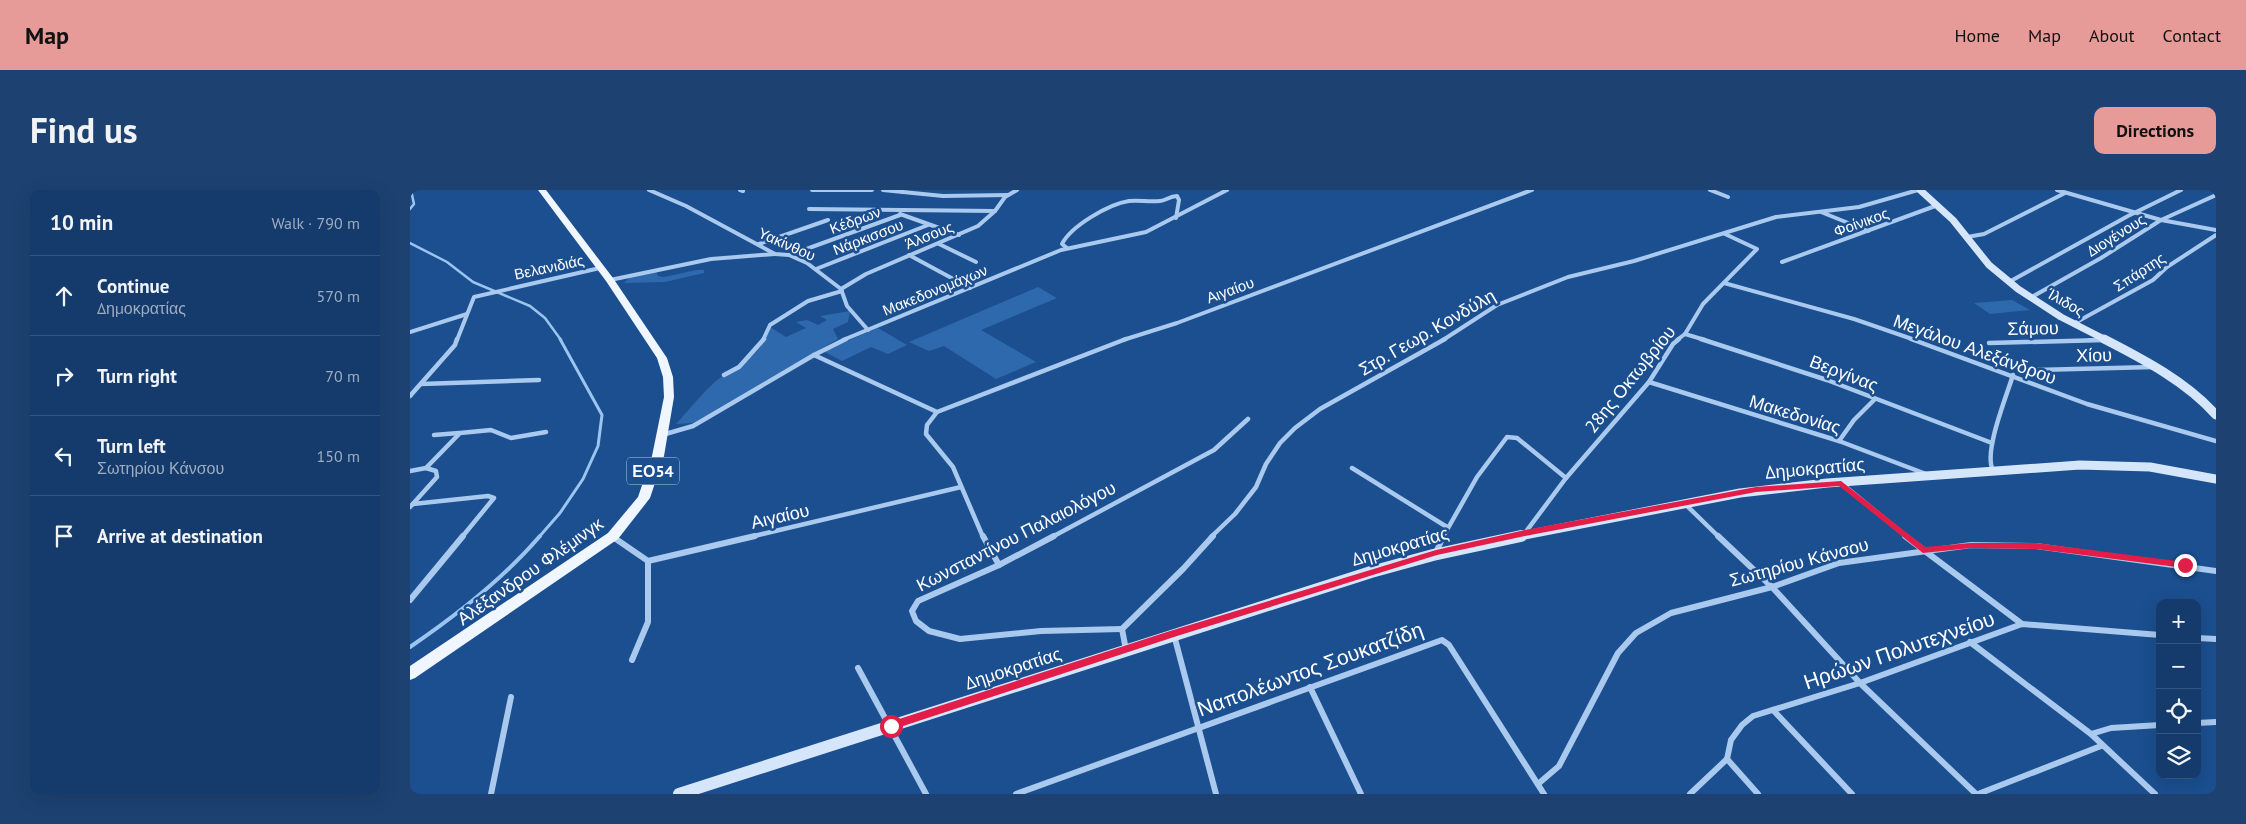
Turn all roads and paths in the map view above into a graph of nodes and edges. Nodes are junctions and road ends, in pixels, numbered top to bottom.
1 (542, 190) edge
2 (649, 190) edge
3 (812, 190) edge
4 (872, 190) edge
5 (883, 190) edge
6 (1017, 190) edge
7 (1227, 190) edge
8 (1516, 190) edge
9 (1532, 190) edge
10 (1710, 190) edge
11 (1919, 190) edge
12 (2057, 190) edge
13 (2181, 190) edge
14 (2065, 192) junction
15 (1522, 193) junction
16 (1008, 195) junction
17 (2216, 195) edge
18 (1728, 197) dead end
19 (1938, 205) junction
20 (809, 209) dead end
21 (904, 210) junction
22 (995, 211) junction
23 (1818, 211) junction
24 (2133, 213) junction
25 (900, 215) junction
26 (1176, 218) junction
27 (828, 220) dead end
28 (2162, 220) junction
29 (928, 225) junction
30 (2216, 230) edge
31 (1868, 231) junction
32 (1725, 234) junction
33 (959, 235) junction
34 (2216, 235) edge
35 (1967, 237) junction
36 (759, 244) junction
37 (939, 244) junction
38 (1067, 248) junction
39 (775, 254) junction
40 (789, 256) junction
41 (909, 256) junction
42 (976, 262) dead end
43 (1782, 262) dead end
44 (600, 268) junction
45 (816, 269) junction
46 (610, 280) junction
47 (2009, 282) junction
48 (1724, 283) junction
49 (970, 288) junction
50 (841, 290) junction
51 (2030, 298) junction
52 (467, 314) junction
53 (2073, 324) junction
54 (868, 330) junction
55 (410, 332) edge
56 (1685, 334) junction
57 (2107, 340) junction
58 (1989, 343) dead end
59 (814, 355) junction
60 (2154, 367) junction
61 (2036, 370) dead end
62 (724, 375) dead end
63 (2013, 375) junction
64 (539, 380) dead end
65 (1649, 382) junction
66 (421, 384) junction
67 (410, 396) edge
68 (1875, 400) junction
69 (937, 412) junction
70 (2216, 415) edge
71 (1248, 419) dead end
72 (460, 432) junction
73 (546, 432) dead end
74 (434, 435) dead end
75 (662, 435) junction
76 (1839, 441) junction
77 (2216, 441) edge
78 (1992, 443) junction
79 (426, 468) junction
80 (1352, 468) dead end
81 (410, 470) edge
82 (1994, 470) junction
83 (1932, 476) junction
84 (1566, 478) junction
85 (2216, 479) edge
86 (1841, 483) junction
87 (961, 487) junction
88 (1684, 503) junction
89 (412, 506) edge
90 (1448, 527) junction
91 (1525, 533) junction
92 (613, 536) junction
93 (1923, 550) junction
94 (1436, 553) junction
95 (648, 561) junction
96 (999, 565) junction
97 (2216, 571) edge
98 (1772, 587) junction
99 (410, 600) edge
100 (2022, 624) junction
101 (1122, 630) junction
102 (1174, 634) junction
103 (2156, 635) edge
104 (2201, 638) edge
105 (2216, 639) edge
106 (1970, 642) junction
107 (1126, 650) junction
108 (632, 660) dead end
109 (858, 668) dead end
110 (410, 674) edge
111 (1860, 683) junction
112 (1310, 687) junction
113 (511, 697) dead end
114 (1773, 710) junction
115 (2216, 722) edge
116 (2201, 723) edge
117 (2156, 725) edge
118 (891, 726) junction
119 (1198, 727) junction
120 (2091, 734) junction
121 (2101, 746) junction
122 (1727, 760) junction
123 (1538, 784) junction
124 (491, 794) edge
125 (679, 794) edge
126 (926, 794) edge
127 (1016, 794) edge
128 (1216, 794) edge
129 (1361, 794) edge
130 (1544, 794) edge
131 (1690, 794) edge
132 (1758, 794) edge
133 (1852, 794) edge
134 (1977, 794) edge
135 (2155, 794) edge

1 - 44 main road, Αλέξανδρου Φλέμινγκ / ΕΟ54
2 - 36 street, Υακίνθου
3 - 4 street
5 - 16 street
6 - 16 street, Άλσους
7 - 26 street, Μακεδονομάχων
8 - 15 street
9 - 15 street, Αιγαίου
10 - 18 street
11 - 19 street, Ίλιδος
11 - 23 street, Στρ. Γεωρ. Κονδύλη
12 - 14 street
13 - 24 street
14 - 24 street
14 - 35 street
15 - 69 street, Αιγαίου
16 - 22 street, Άλσους
17 - 28 street, Διογένους
19 - 31 street, Φοίνικος
19 - 35 street, Ίλιδος
20 - 21 street
21 - 22 street
21 - 25 street
22 - 33 street, Άλσους
23 - 31 street
23 - 32 street, Στρ. Γεωρ. Κονδύλη
24 - 28 street
24 - 47 street
25 - 29 street
25 - 40 street, Κέδρων
26 - 38 street, Μακεδονομάχων
26 - 38 street
27 - 36 street
28 - 30 street
28 - 51 street, Διογένους
29 - 33 street
29 - 45 street, Νάρκισσου
31 - 43 street, Φοίνικος
32 - 48 street, 28ης Οκτωβρίου
32 - 101 street, Στρ. Γεωρ. Κονδύλη
33 - 37 street, Άλσους
34 - 53 street, Σπάρτης
35 - 47 street, Ίλιδος
36 - 39 street, Υακίνθου
37 - 41 street, Άλσους
37 - 42 street
38 - 49 street, Μακεδονομάχων
39 - 40 street, Υακίνθου
39 - 46 street
40 - 45 street, Υακίνθου
41 - 49 street
41 - 50 street, Άλσους
44 - 46 main road, Αλέξανδρου Φλέμινγκ / ΕΟ54
44 - 52 street, Βελανιδιάς
45 - 50 street, Υακίνθου
46 - 75 main road, Αλέξανδρου Φλέμινγκ / ΕΟ54
47 - 51 street, Ίλιδος
48 - 56 street, 28ης Οκτωβρίου
48 - 63 street, Μεγάλου Αλεξάνδρου
49 - 54 street, Μακεδονομάχων
50 - 54 street, Υακίνθου
50 - 62 street, Άλσους
51 - 53 street, Ίλιδος
52 - 55 street
52 - 66 street
53 - 57 street, Ίλιδος
54 - 59 street, Μακεδονομάχων
56 - 65 street, 28ης Οκτωβρίου
56 - 68 street, Βεργίνας
57 - 58 street, Σάμου
57 - 60 street, Ίλιδος
59 - 69 street
59 - 75 street, Μακεδονομάχων
60 - 61 street, Χίου
60 - 70 street, Ίλιδος
63 - 77 street, Μεγάλου Αλεξάνδρου
63 - 78 street
64 - 66 street
65 - 76 street, Μακεδονίας
65 - 84 street, 28ης Οκτωβρίου
66 - 67 street
68 - 76 street
68 - 78 street, Βεργίνας
69 - 87 street
71 - 96 street, Κωνσταντίνου Παλαιολόγου
72 - 73 street
72 - 74 street
72 - 79 street
75 - 92 main road, Αλέξανδρου Φλέμινγκ / ΕΟ54
76 - 83 street, Μακεδονίας
78 - 82 street
79 - 81 street
79 - 89 street
80 - 90 street
82 - 83 street, Δημοκρατίας
82 - 85 street, Δημοκρατίας
83 - 86 street, Δημοκρατίας
84 - 90 street
84 - 91 street, 28ης Οκτωβρίου
86 - 88 street, Δημοκρατίας
86 - 93 street
87 - 95 street, Αιγαίου
87 - 96 street
88 - 91 street, Δημοκρατίας
88 - 98 street
89 - 99 street
90 - 94 street
91 - 94 street, Δημοκρατίας
92 - 95 street
92 - 110 main road, Αλέξανδρου Φλέμινγκ / ΕΟ54
93 - 97 street, Σωτηρίου Κάνσου
93 - 98 street, Σωτηρίου Κάνσου
93 - 100 street
94 - 102 street, Δημοκρατίας
95 - 108 street
96 - 101 street, Κωνσταντίνου Παλαιολόγου
98 - 111 street
98 - 123 street, Σωτηρίου Κάνσου
100 - 103 street, Ηρώων Πολυτεχνείου
100 - 106 street, Ηρώων Πολυτεχνείου
101 - 107 street
102 - 107 street, Δημοκρατίας
102 - 119 street
104 - 105 street
106 - 111 street, Ηρώων Πολυτεχνείου
106 - 120 street
107 - 118 street, Δημοκρατίας
109 - 118 street
111 - 114 street, Ηρώων Πολυτεχνείου
111 - 134 street
112 - 119 street, Ναπολέωντος Σουκατζίδη
112 - 123 street, Ναπολέωντος Σουκατζίδη
112 - 129 street
113 - 124 street
114 - 122 street, Ηρώων Πολυτεχνείου
114 - 133 street
115 - 116 street
117 - 120 street
118 - 125 street, Δημοκρατίας
118 - 126 street
119 - 127 street, Ναπολέωντος Σουκατζίδη
119 - 128 street
120 - 121 street
121 - 134 street
121 - 135 street
122 - 131 street
122 - 132 street
123 - 130 street, Ναπολέωντος Σουκατζίδη

